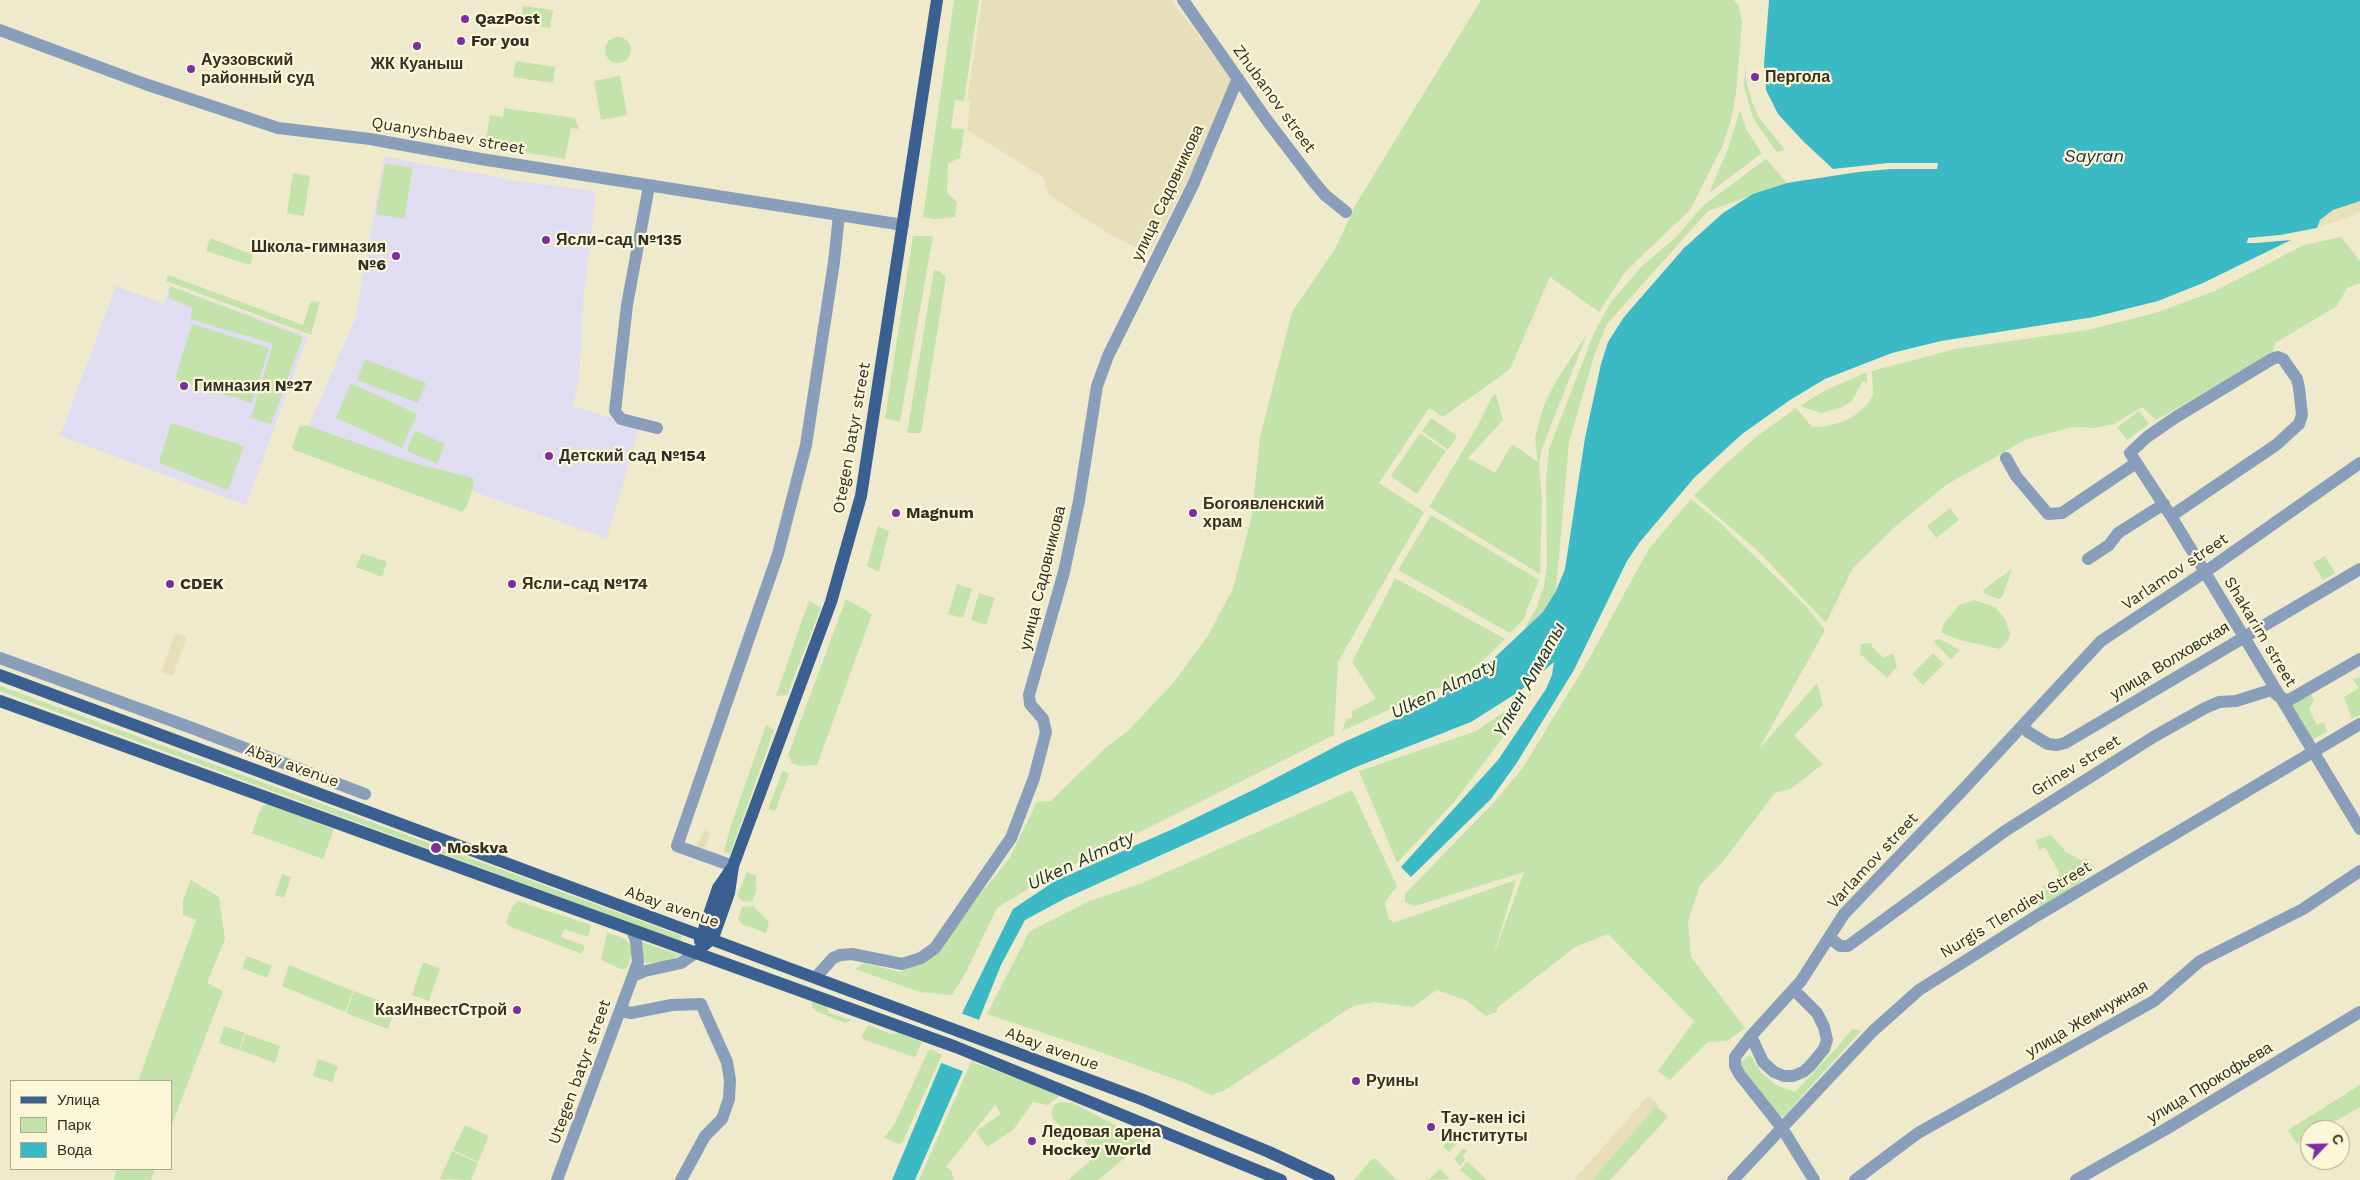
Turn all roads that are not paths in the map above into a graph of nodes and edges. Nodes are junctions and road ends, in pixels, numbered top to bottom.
1 (936, 0) edge
2 (1183, 0) edge
3 (0, 30) edge
4 (1238, 78) junction
5 (649, 186) junction
6 (1346, 212) dead end
7 (839, 215) junction
8 (903, 225) junction
9 (657, 428) dead end
10 (2006, 458) dead end
11 (2133, 458) junction
12 (2360, 463) edge
13 (2164, 504) junction
14 (2171, 516) junction
15 (2088, 560) dead end
16 (2360, 569) edge
17 (2205, 572) junction
18 (2244, 636) junction
19 (0, 658) edge
20 (2360, 659) edge
21 (0, 675) edge
22 (2280, 698) junction
23 (0, 701) edge
24 (2360, 724) edge
25 (2023, 725) junction
26 (2315, 752) junction
27 (365, 794) dead end
28 (2360, 829) edge
29 (733, 866) junction
30 (2360, 871) edge
31 (632, 930) junction
32 (708, 936) junction
33 (1829, 937) junction
34 (696, 952) junction
35 (633, 976) junction
36 (816, 977) junction
37 (1794, 990) junction
38 (620, 1011) junction
39 (2360, 1012) edge
40 (1751, 1036) junction
41 (1782, 1128) junction
42 (558, 1180) edge
43 (681, 1180) edge
44 (1281, 1180) edge
45 (1329, 1180) edge
46 (1733, 1180) edge
47 (1814, 1180) edge
48 (1856, 1180) edge
49 (2076, 1180) edge

1 - 8 main road, Otegen batyr street
2 - 4 street, Zhubanov street
3 - 5 street, Quanyshbaev street
4 - 6 street, Zhubanov street
4 - 36 street, улица Садовникова
5 - 7 street, Quanyshbaev street
5 - 9 street
7 - 8 street, Quanyshbaev street
7 - 29 street
8 - 29 main road, Otegen batyr street
10 - 11 street
11 - 13 street, Shakarim street
11 - 14 street
12 - 17 street, Varlamov street
13 - 14 street, Shakarim street
13 - 15 street
14 - 17 street, Shakarim street
16 - 18 street, улица Волховская
17 - 18 street, Shakarim street
17 - 25 street, Varlamov street
18 - 22 street, Shakarim street
18 - 25 street, улица Волховская
19 - 27 street
20 - 22 street, Grinev street
21 - 32 main road, Abay avenue
22 - 26 street, Shakarim street
22 - 33 street, Grinev street
23 - 31 main road, Abay avenue
24 - 26 street, Nurgis Tlendiev Street
25 - 33 street, Varlamov street
26 - 28 street, Shakarim street
26 - 41 street, Nurgis Tlendiev Street
29 - 32 main road, Otegen batyr street
30 - 48 street, улица Жемчужная
31 - 34 main road, Abay avenue
31 - 35 street, Utegen batyr street
32 - 34 main road, Otegen batyr street
32 - 36 main road, Abay avenue
33 - 37 street, Varlamov street
34 - 35 street
34 - 44 main road, Abay avenue
35 - 38 street, Utegen batyr street
36 - 45 main road, Abay avenue
37 - 40 street
37 - 40 street
38 - 42 street, Utegen batyr street
38 - 43 street
39 - 49 street, улица Прокофьева
40 - 41 street
41 - 46 street, Nurgis Tlendiev Street
41 - 47 street

